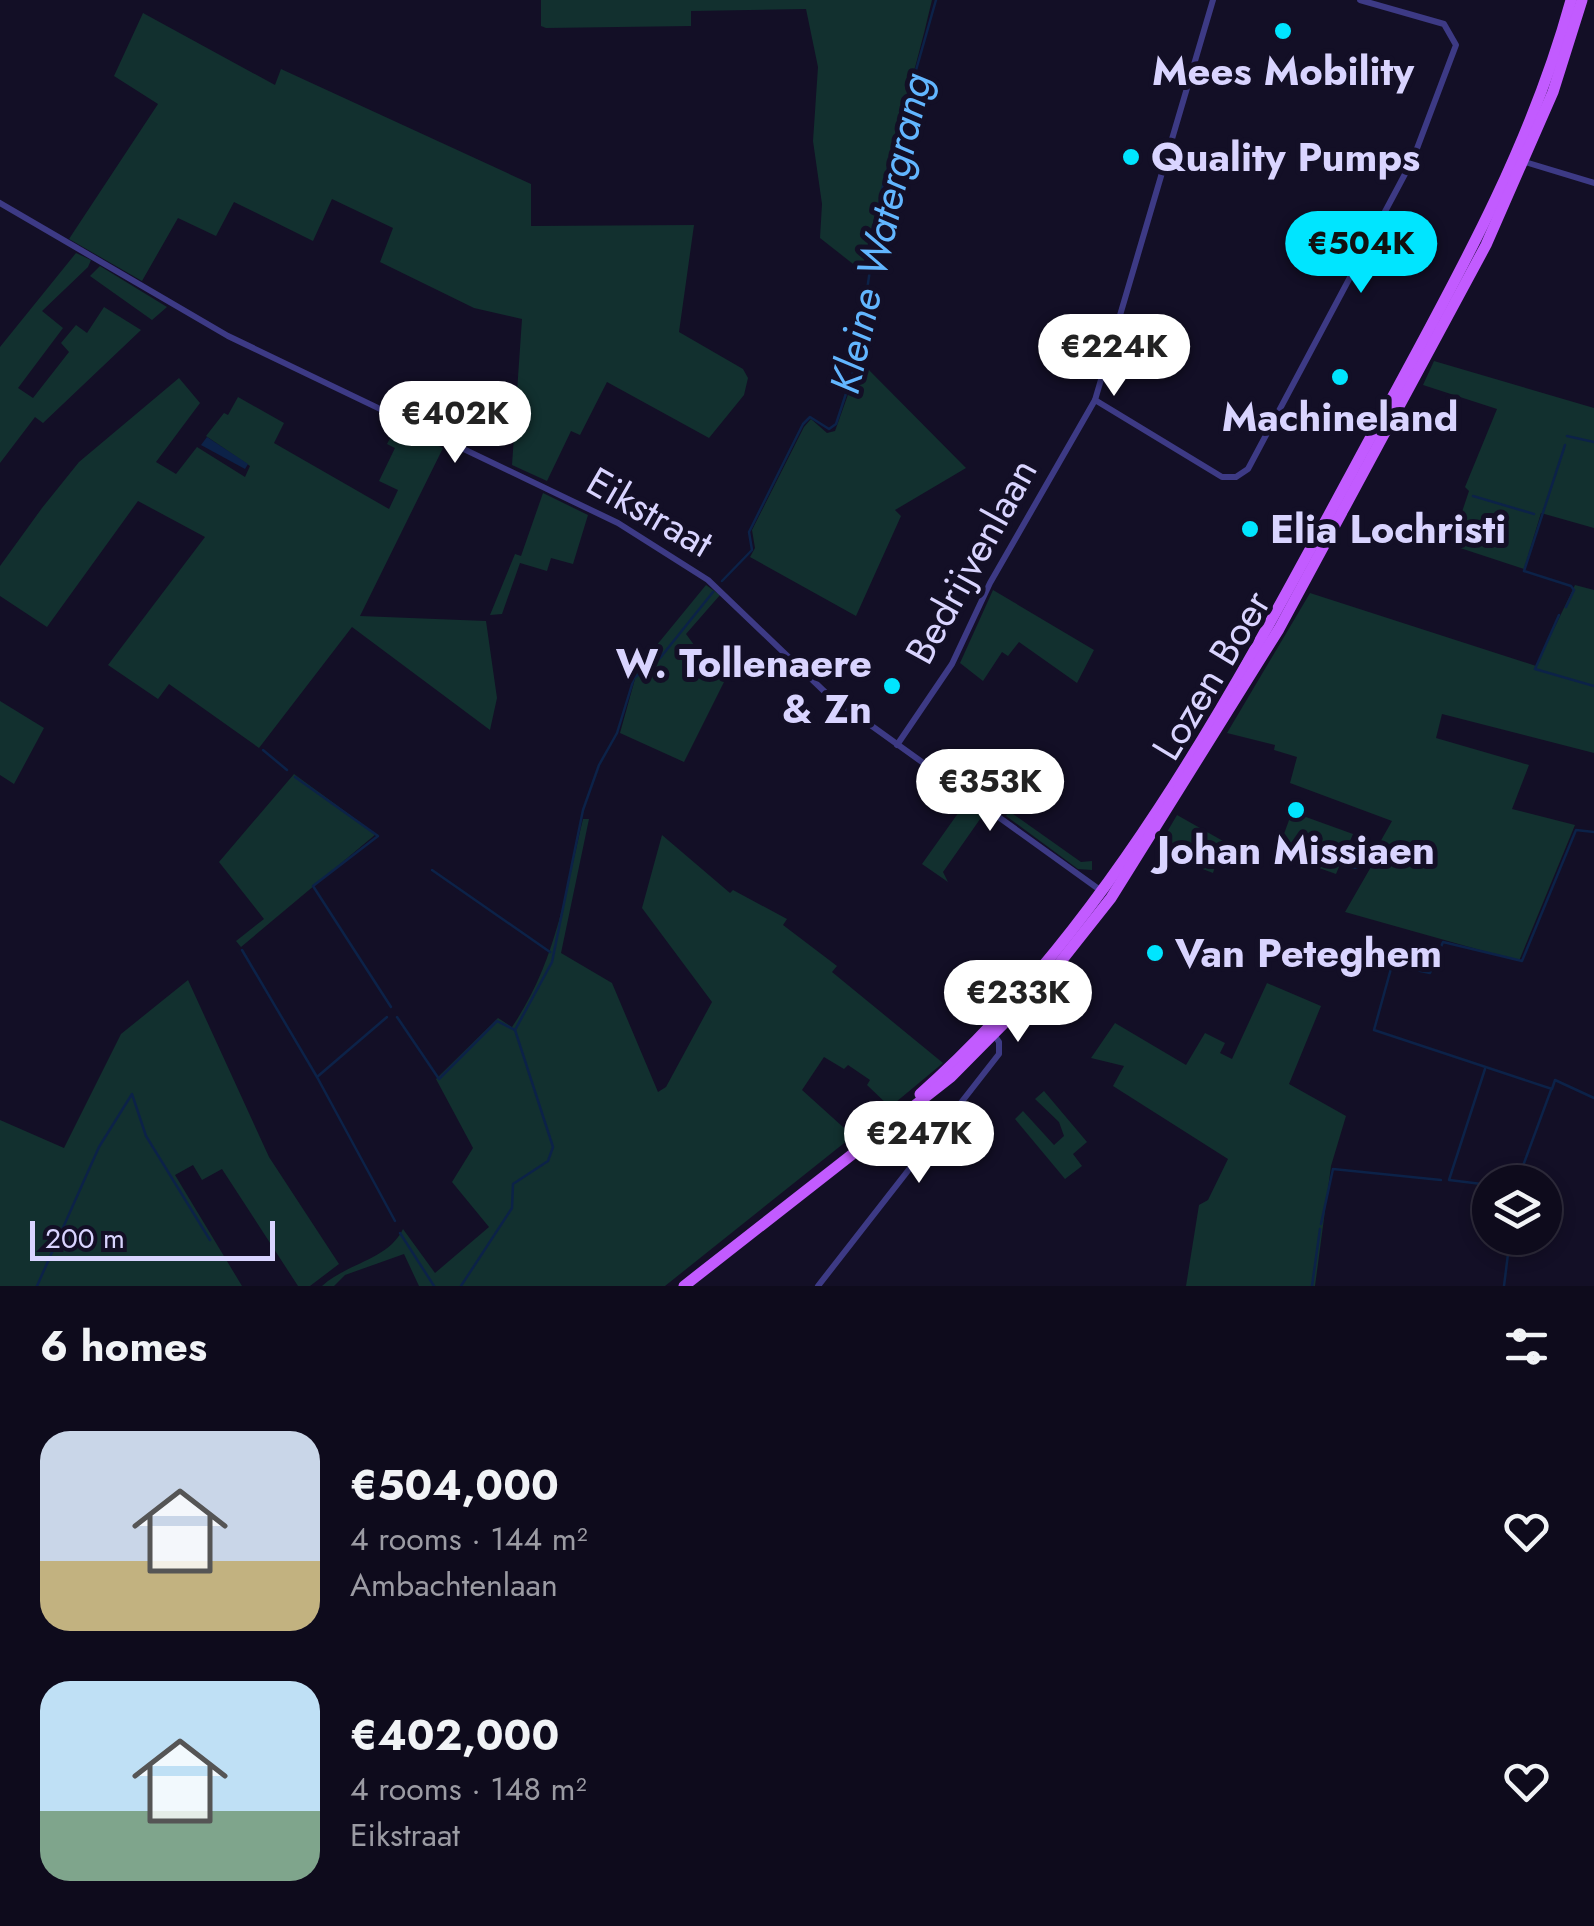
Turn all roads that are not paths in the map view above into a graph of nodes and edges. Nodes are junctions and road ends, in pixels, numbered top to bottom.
1 (1213, 0) edge
2 (1360, 0) edge
3 (1570, 0) edge
4 (1582, 0) edge
5 (1525, 162) junction
6 (1594, 183) edge
7 (0, 203) edge
8 (1095, 400) junction
9 (898, 745) junction
10 (1107, 896) junction
11 (991, 1031) junction
12 (978, 1045) junction
13 (992, 1062) junction
14 (684, 1286) edge
15 (818, 1286) edge

1 - 8 street, Bedrijvenlaan
2 - 8 street
3 - 10 main road, Lozen Boer
4 - 5 main road, Lozen Boer
5 - 6 street
5 - 10 main road, Lozen Boer
7 - 9 street, Eikstraat
8 - 9 street, Bedrijvenlaan
9 - 10 street, Eikstraat
10 - 11 main road
11 - 12 main road
11 - 13 street
12 - 13 street
12 - 14 main road
13 - 15 street

